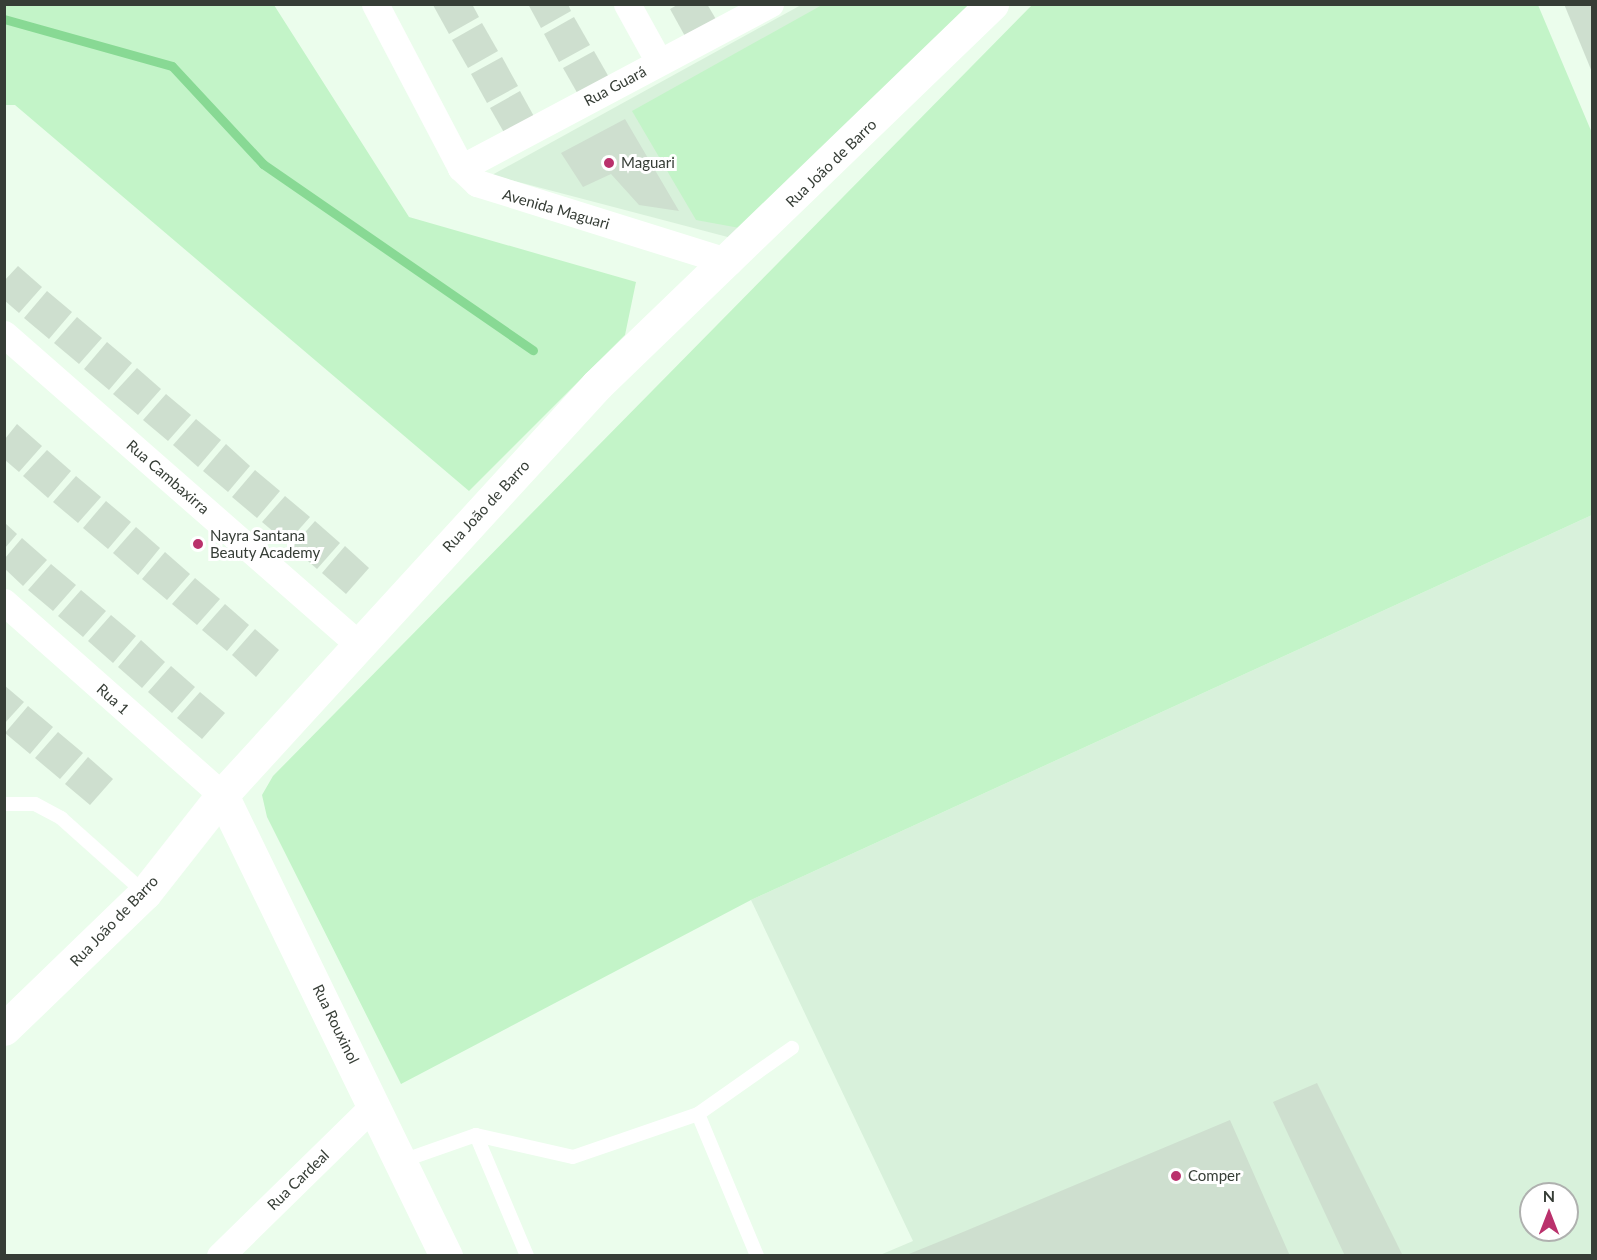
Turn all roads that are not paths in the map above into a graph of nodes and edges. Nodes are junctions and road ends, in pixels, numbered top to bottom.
1 (375, 4) edge
2 (627, 4) edge
3 (770, 4) edge
4 (992, 4) edge
5 (659, 62) junction
6 (461, 168) junction
7 (729, 262) junction
8 (4, 334) edge
9 (4, 602) edge
10 (359, 645) junction
11 (222, 795) junction
12 (4, 804) edge
13 (145, 892) junction
14 (4, 1029) edge
15 (792, 1048) dead end
16 (375, 1104) junction
17 (698, 1114) junction
18 (476, 1135) junction
19 (402, 1161) junction
20 (220, 1256) edge
21 (446, 1256) edge
22 (527, 1256) edge
23 (757, 1256) edge

1 - 6 street, Avenida Maguari
2 - 5 street
3 - 5 street, Rua Guará
4 - 7 street, Rua João de Barro
5 - 6 street, Rua Guará
6 - 7 street, Avenida Maguari
7 - 10 street, Rua João de Barro
8 - 10 street, Rua Cambaxirra
9 - 11 street, Rua 1
10 - 11 street, Rua João de Barro
11 - 13 street, Rua João de Barro
11 - 16 street, Rua Rouxinol
12 - 13 lane
13 - 14 street, Rua João de Barro
15 - 17 lane
16 - 19 street, Rua Rouxinol
16 - 20 street, Rua Cardeal
17 - 18 lane
17 - 23 lane
18 - 19 lane
18 - 22 lane
19 - 21 street, Rua Rouxinol

